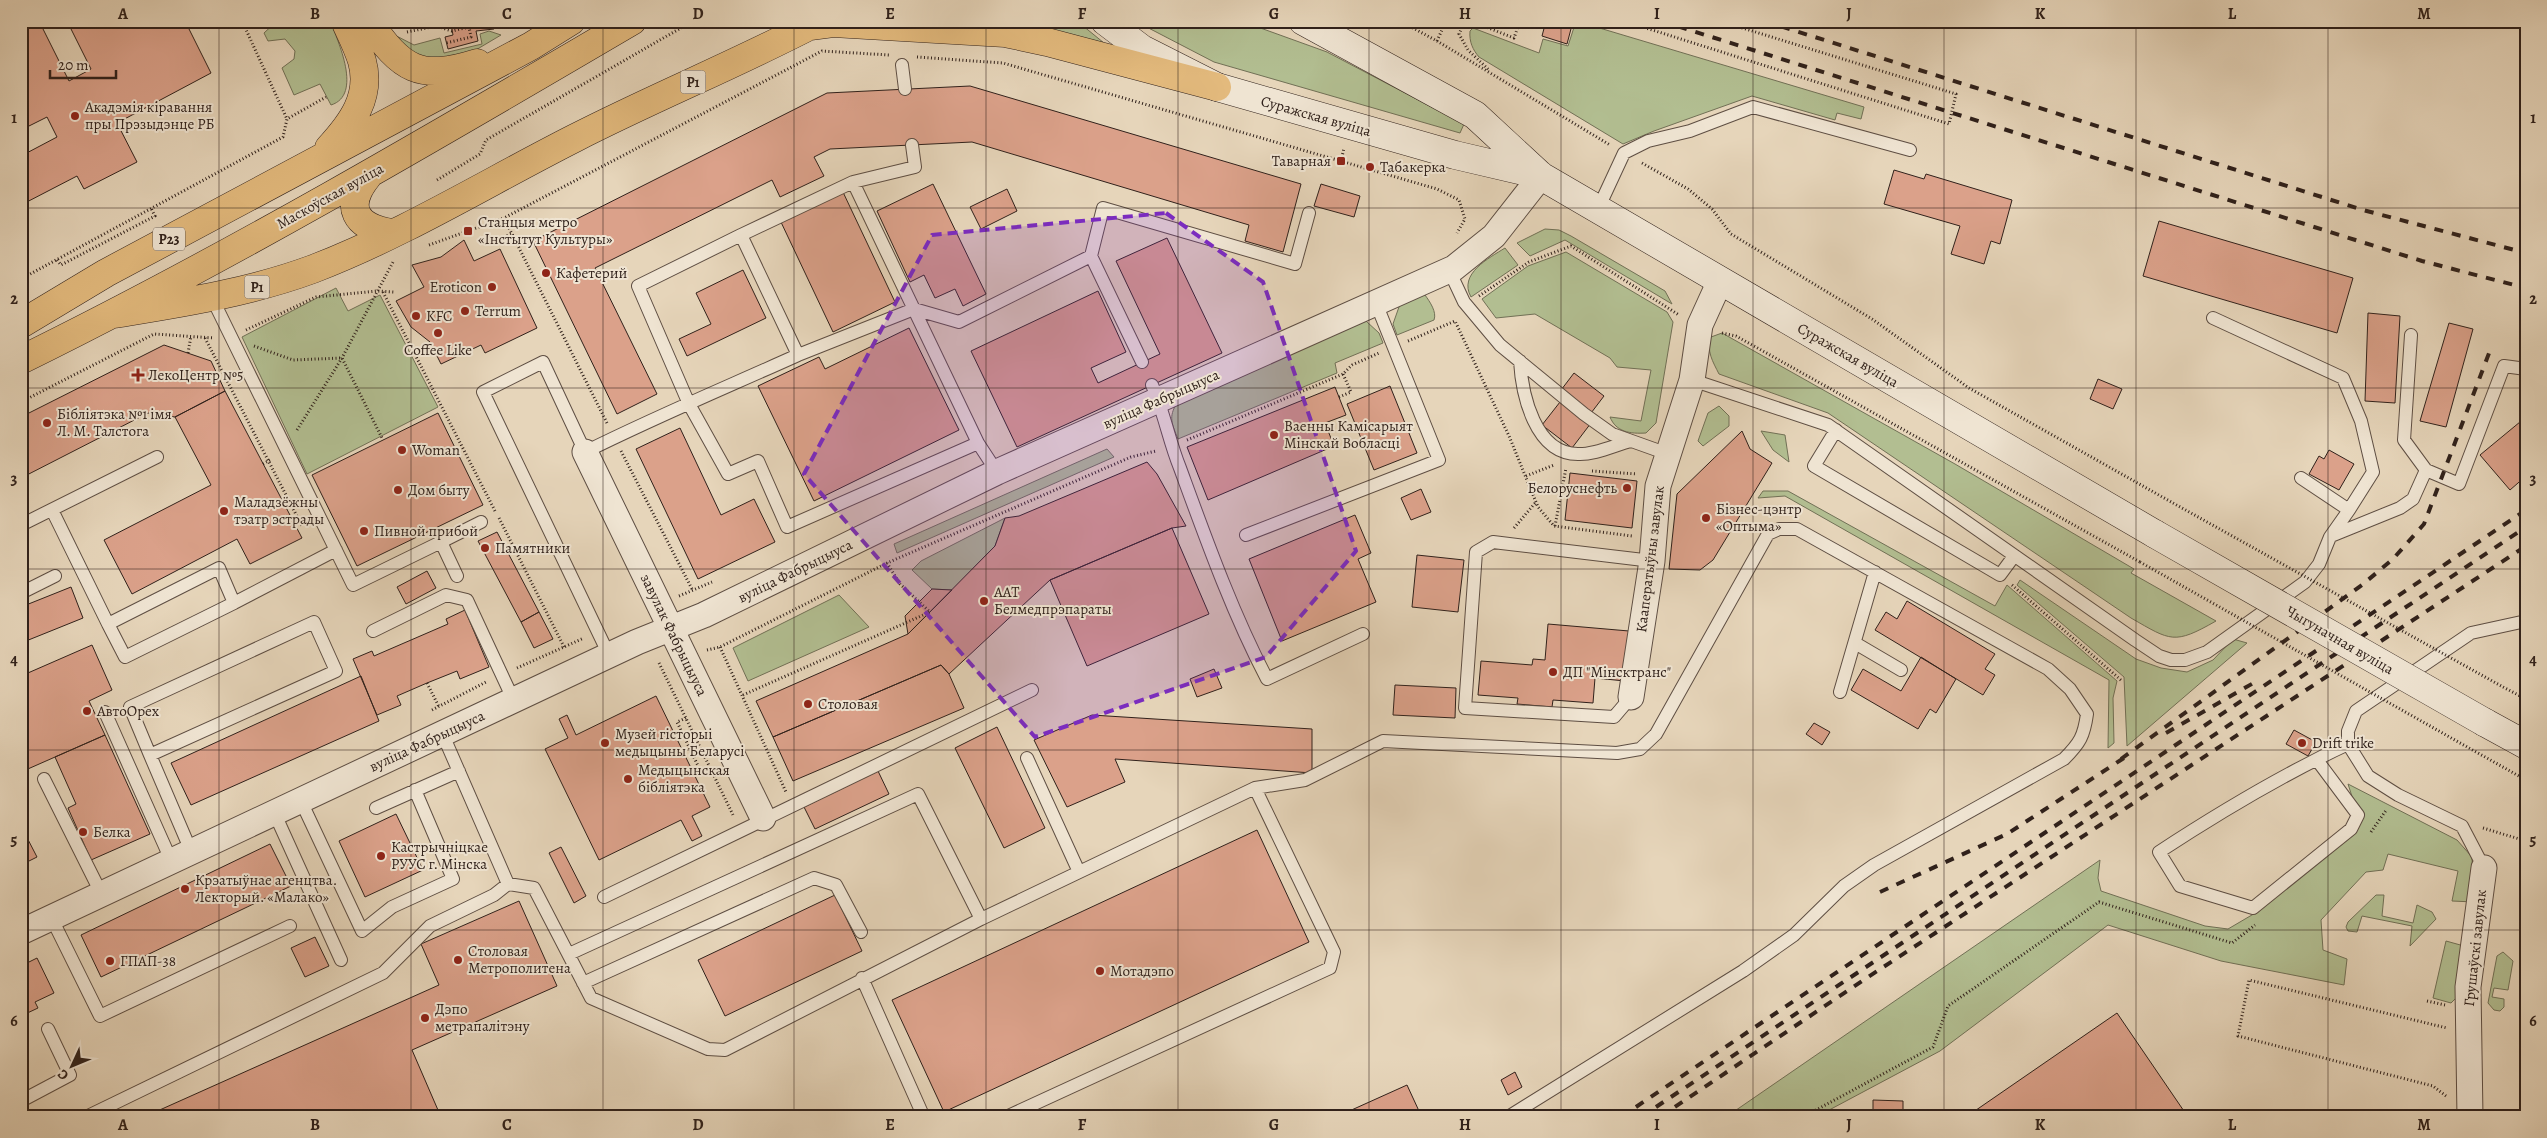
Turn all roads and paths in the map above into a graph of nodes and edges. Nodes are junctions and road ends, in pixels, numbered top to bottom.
1 (242, 21) edge
2 (345, 21) edge
3 (368, 21) edge
4 (442, 21) edge
5 (457, 21) edge
6 (506, 21) edge
7 (571, 21) edge
8 (632, 21) edge
9 (693, 21) edge
10 (1105, 21) edge
11 (1303, 21) edge
12 (1446, 21) edge
13 (1465, 21) edge
14 (1471, 21) edge
15 (1521, 21) edge
16 (1624, 21) edge
17 (1720, 21) edge
18 (814, 24) edge
19 (436, 26) junction
20 (469, 27) junction
21 (1544, 27) dead end
22 (403, 29) dead end
23 (1437, 41) dead end
24 (446, 43) dead end
25 (532, 46) junction
26 (822, 51) dead end
27 (902, 59) junction
28 (1495, 75) dead end
29 (1217, 87) junction
30 (905, 89) dead end
31 (326, 97) dead end
32 (287, 119) junction
33 (912, 145) dead end
34 (1910, 150) dead end
35 (319, 159) junction
36 (368, 176) junction
37 (1541, 176) junction
38 (436, 180) dead end
39 (853, 182) junction
40 (151, 208) junction
41 (1598, 209) junction
42 (1309, 213) dead end
43 (504, 218) dead end
44 (1465, 219) dead end
45 (512, 234) dead end
46 (741, 235) junction
47 (494, 241) dead end
48 (394, 246) junction
49 (422, 248) dead end
50 (1091, 256) junction
51 (57, 260) junction
52 (1450, 270) junction
53 (21, 279) edge
54 (1720, 282) junction
55 (377, 291) junction
56 (383, 292) junction
57 (394, 292) dead end
58 (212, 298) junction
59 (1481, 301) dead end
60 (1376, 303) junction
61 (914, 309) junction
62 (114, 314) junction
63 (2213, 318) dead end
64 (1872, 319) dead end
65 (1684, 320) dead end
66 (21, 324) edge
67 (1717, 332) dead end
68 (2411, 335) dead end
69 (192, 336) junction
70 (230, 337) junction
71 (205, 338) junction
72 (1394, 347) junction
73 (188, 354) dead end
74 (798, 355) junction
75 (342, 358) junction
76 (21, 360) edge
77 (1520, 361) junction
78 (1142, 362) dead end
79 (2526, 369) edge
80 (1343, 374) junction
81 (1692, 380) junction
82 (1155, 393) junction
83 (1339, 397) dead end
84 (21, 402) edge
85 (689, 404) junction
86 (1836, 430) junction
87 (383, 440) dead end
88 (1631, 441) junction
89 (978, 443) junction
90 (1172, 446) junction
91 (1645, 446) junction
92 (285, 449) junction
93 (585, 452) junction
94 (1668, 454) junction
95 (157, 457) dead end
96 (269, 461) junction
97 (263, 464) dead end
98 (1566, 467) junction
99 (1571, 468) dead end
100 (1584, 470) dead end
101 (2426, 470) junction
102 (997, 472) junction
103 (1526, 476) junction
104 (1636, 476) junction
105 (2301, 478) dead end
106 (1640, 480) dead end
107 (1536, 501) junction
108 (492, 506) junction
109 (52, 510) junction
110 (2349, 510) junction
111 (483, 516) joint
112 (21, 525) edge
113 (1555, 526) junction
114 (2155, 534) joint
115 (1246, 535) dead end
116 (2330, 536) junction
117 (1638, 537) dead end
118 (441, 542) junction
119 (1501, 543) junction
120 (336, 550) junction
121 (2014, 556) junction
122 (319, 559) junction
123 (1652, 561) junction
124 (887, 563) junction
125 (1876, 572) junction
126 (2000, 575) junction
127 (54, 576) dead end
128 (457, 576) dead end
129 (22, 590) edge
130 (234, 602) junction
131 (2526, 621) edge
132 (108, 624) junction
133 (671, 628) junction
134 (373, 631) dead end
135 (1363, 634) dead end
136 (1855, 643) junction
137 (564, 647) dead end
138 (609, 656) junction
139 (658, 663) dead end
140 (1901, 670) dead end
141 (2122, 681) dead end
142 (427, 684) dead end
143 (1032, 690) dead end
144 (1840, 692) dead end
145 (743, 695) junction
146 (1632, 697) joint
147 (2526, 699) edge
148 (514, 701) junction
149 (439, 707) dead end
150 (105, 712) dead end
151 (686, 718) junction
152 (443, 735) junction
153 (2348, 744) junction
154 (2526, 745) edge
155 (690, 749) junction
156 (683, 752) dead end
157 (150, 755) junction
158 (1027, 758) dead end
159 (2317, 760) junction
160 (710, 769) junction
161 (459, 771) junction
162 (44, 779) dead end
163 (2526, 780) edge
164 (1255, 788) junction
165 (415, 790) junction
166 (2398, 794) junction
167 (300, 799) junction
168 (791, 805) junction
169 (376, 808) dead end
170 (274, 812) junction
171 (763, 818) junction
172 (2462, 826) junction
173 (740, 830) junction
174 (2369, 834) dead end
175 (2526, 841) edge
176 (181, 856) junction
177 (2484, 868) joint
178 (1079, 872) junction
179 (508, 884) junction
180 (101, 893) junction
181 (604, 897) dead end
182 (51, 917) junction
183 (981, 919) junction
184 (2262, 919) dead end
185 (290, 926) dead end
186 (21, 932) edge
187 (861, 932) dead end
188 (568, 954) junction
189 (341, 960) dead end
190 (862, 978) junction
191 (583, 983) junction
192 (2427, 1001) dead end
193 (2451, 1006) dead end
194 (48, 1030) dead end
195 (2446, 1035) dead end
196 (21, 1101) edge
197 (2471, 1109) edge
198 (86, 1117) edge
199 (929, 1117) edge
200 (1006, 1117) edge
201 (1508, 1117) edge
202 (1803, 1117) edge

1 - 32 path
2 - 35 main road
3 - 25 main road
4 - 19 path
5 - 19 path
6 - 20 path
7 - 25 main road, Р23
8 - 36 main road, Маскоўская вуліца / Р23
9 - 38 path
10 - 29 main road, Суражская вуліца
11 - 37 main road, Суражская вуліца / Р1
12 - 23 path
13 - 28 path
14 - 15 path
15 - 21 path
16 - 17 path
18 - 29 main road, Р1
18 - 48 main road, Р1
19 - 20 path
19 - 22 path
20 - 24 path
25 - 35 main road, Р23
26 - 27 path
27 - 30 lane
27 - 44 path
29 - 37 main road, Суражская вуліца / Р1
31 - 32 path
32 - 40 path
33 - 39 lane
34 - 41 lane
35 - 66 main road, Р23
36 - 48 main road
36 - 62 main road, Маскоўская вуліца / Р23
37 - 41 main road, Суражская вуліца / Р1
37 - 52 street, вуліца Фабрыцыуса
39 - 46 lane
39 - 61 lane
40 - 51 path
40 - 51 path
41 - 54 main road, Суражская вуліца / Р1
42 - 50 lane
43 - 49 path
45 - 47 path
46 - 74 lane
46 - 85 lane
48 - 55 path
48 - 58 main road, Р1
50 - 61 lane
50 - 78 lane
51 - 53 path
52 - 60 street, вуліца Фабрыцыуса
52 - 77 lane
54 - 81 street, Кааператыўны завулак
54 - 114 main road, Суражская вуліца / Р1
55 - 56 path
55 - 70 path
55 - 75 path
56 - 57 path
56 - 108 path
58 - 62 main road, Р1
58 - 70 lane
59 - 65 path
60 - 72 lane
60 - 82 street, вуліца Фабрыцыуса
61 - 74 lane
61 - 89 lane
62 - 76 main road, Маскоўская вуліца / Р23
63 - 110 lane
64 - 147 path, bridge
67 - 163 path, bridge
68 - 101 lane
69 - 71 path
69 - 73 path
69 - 84 path
70 - 71 path
70 - 75 path
70 - 92 lane
71 - 96 path
72 - 80 path
72 - 103 path
72 - 115 lane
74 - 85 lane
75 - 87 path
75 - 92 path
77 - 88 lane
77 - 88 lane
79 - 101 lane
80 - 83 path
80 - 90 path
81 - 86 lane
81 - 94 street, Кааператыўны завулак
82 - 90 lane
82 - 102 street, вуліца Фабрыцыуса
85 - 89 lane
85 - 93 lane
86 - 121 lane
86 - 126 lane
88 - 91 lane
89 - 102 lane
90 - 124 path
90 - 135 lane
91 - 94 lane
91 - 104 path
92 - 96 path
92 - 120 lane
93 - 133 street, завулак Фабрыцыуса
93 - 138 lane
94 - 123 street, Кааператыўны завулак
95 - 109 lane
96 - 97 path
96 - 122 path
98 - 99 path
98 - 103 path
98 - 113 path
100 - 104 path
101 - 116 lane
102 - 133 street, вуліца Фабрыцыуса
103 - 107 path
104 - 106 path
105 - 110 lane
107 - 113 path
107 - 119 path
108 - 111 path
108 - 137 path
109 - 112 lane
109 - 132 lane
110 - 116 lane
111 - 118 lane
113 - 117 path
114 - 154 main road, Чыгуначная вуліца / Р1, bridge
116 - 121 lane
118 - 120 lane
118 - 128 lane
119 - 123 lane
119 - 146 lane
120 - 122 lane
121 - 126 lane
122 - 130 lane
123 - 146 street, Кааператыўны завулак
124 - 145 path
124 - 145 path
125 - 136 lane
125 - 164 lane
125 - 201 lane
126 - 141 path
127 - 129 lane
130 - 132 lane
130 - 132 lane
131 - 153 lane
133 - 138 street, вуліца Фабрыцыуса
133 - 171 street, завулак Фабрыцыуса
134 - 148 lane
136 - 140 lane
136 - 144 lane
138 - 148 street, вуліца Фабрыцыуса
139 - 151 path
142 - 149 path
143 - 168 lane
145 - 168 path
148 - 152 street, вуліца Фабрыцыуса
150 - 176 lane
151 - 155 path
151 - 160 path
152 - 161 lane
152 - 167 street, вуліца Фабрыцыуса
153 - 159 lane
153 - 166 lane
155 - 156 path
155 - 160 path
157 - 157 lane
157 - 176 lane
158 - 178 lane
159 - 159 lane
160 - 173 path
161 - 165 lane
161 - 179 lane
162 - 180 lane
164 - 178 lane
164 - 200 lane
165 - 167 lane
165 - 169 lane
166 - 172 lane
166 - 174 path
167 - 170 street, вуліца Фабрыцыуса
168 - 171 lane
170 - 176 street, вуліца Фабрыцыуса
170 - 189 lane
171 - 173 lane
172 - 175 path
172 - 177 lane
173 - 181 lane
176 - 180 street, вуліца Фабрыцыуса
177 - 197 street, Грушаўскі завулак
178 - 183 lane
179 - 188 lane
179 - 198 lane
180 - 182 street, вуліца Фабрыцыуса
182 - 185 lane
182 - 186 street, вуліца Фабрыцыуса
183 - 188 lane
183 - 190 lane
184 - 202 path
187 - 191 lane
188 - 191 lane
190 - 191 lane
190 - 199 lane
192 - 193 path
194 - 196 lane
195 - 197 path

